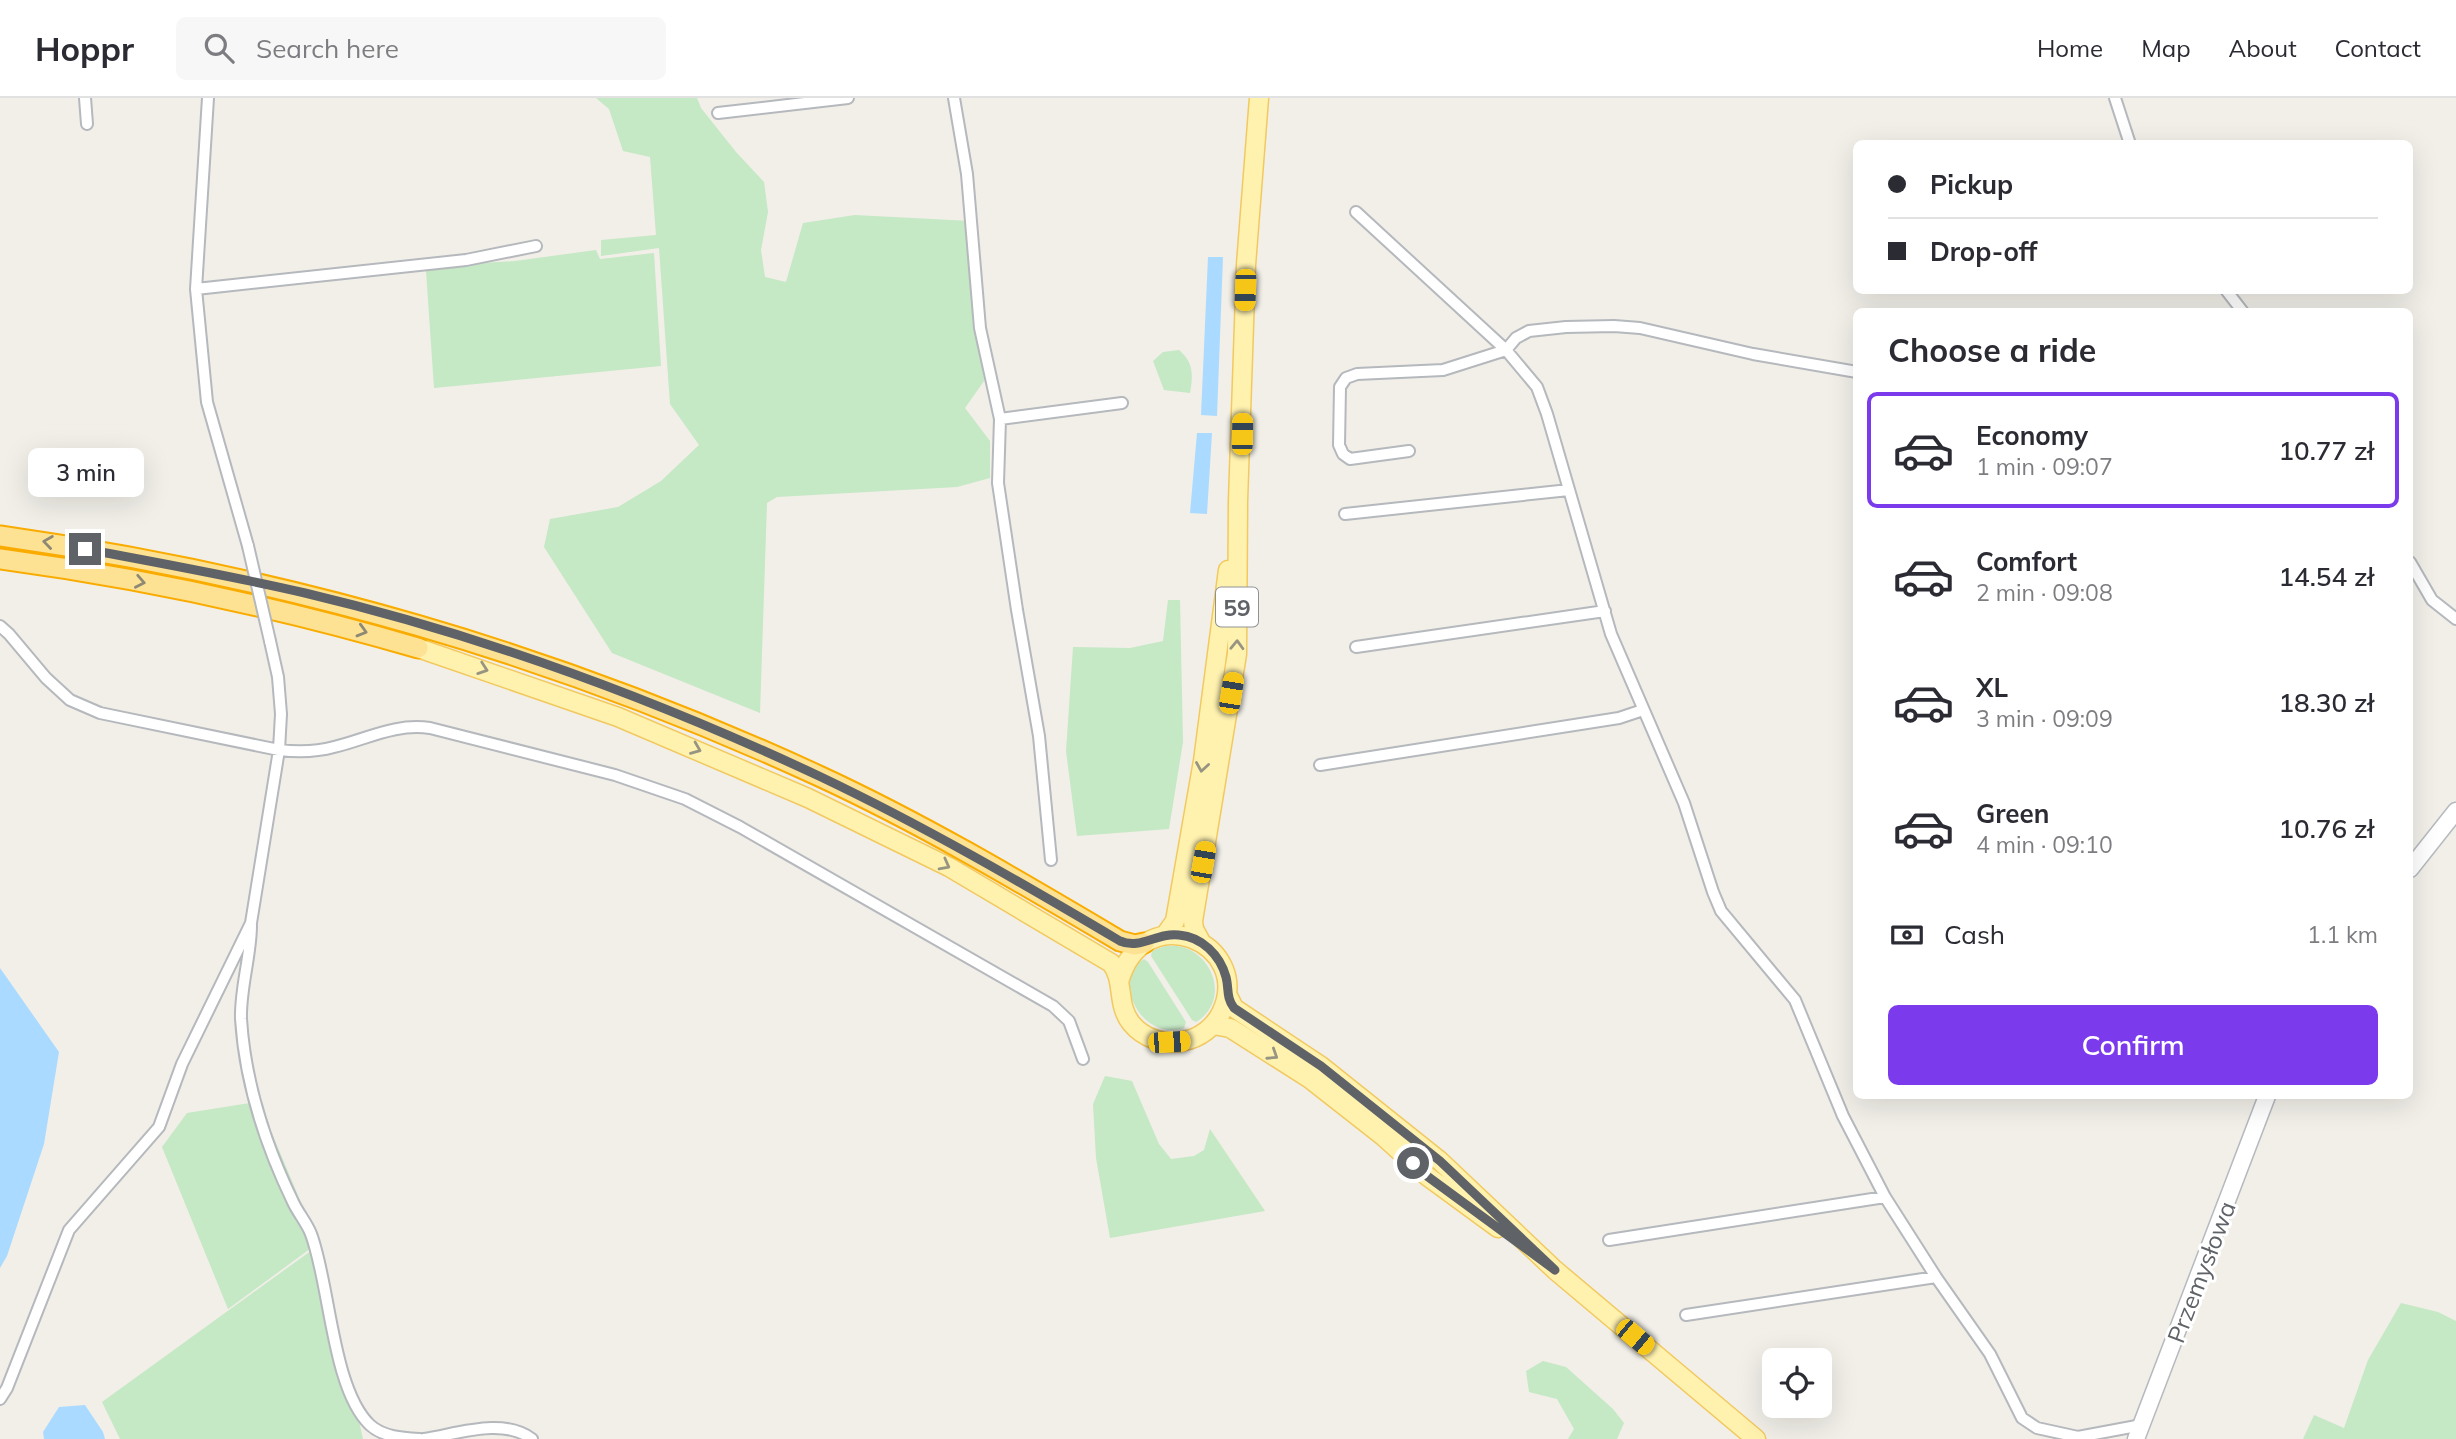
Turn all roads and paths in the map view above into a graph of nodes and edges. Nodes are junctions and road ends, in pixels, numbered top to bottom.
1 (85, 98) edge
2 (208, 98) edge
3 (848, 98) edge
4 (954, 98) edge
5 (1259, 98) edge
6 (2115, 98) edge
7 (718, 113) dead end
8 (87, 124) dead end
9 (2129, 140) edge
10 (1356, 212) dead end
11 (536, 246) dead end
12 (195, 289) junction
13 (2229, 294) edge
14 (2240, 308) edge
15 (1506, 350) junction
16 (1853, 371) edge
17 (1122, 403) dead end
18 (1000, 419) junction
19 (1409, 451) dead end
20 (1569, 490) junction
21 (1238, 501) junction
22 (1345, 514) dead end
23 (0, 536) edge
24 (0, 559) edge
25 (2413, 567) edge
26 (1605, 611) junction
27 (2456, 620) edge
28 (0, 626) edge
29 (1356, 647) dead end
30 (418, 648) joint
31 (1643, 710) junction
32 (279, 750) junction
33 (1320, 765) dead end
34 (2456, 811) edge
35 (1051, 859) dead end
36 (2413, 865) edge
37 (251, 923) junction
38 (1165, 935) junction
39 (1201, 942) junction
40 (1144, 943) junction
41 (1119, 982) junction
42 (1227, 994) junction
43 (1213, 1026) junction
44 (1083, 1059) dead end
45 (2265, 1100) edge
46 (1885, 1197) junction
47 (1609, 1240) dead end
48 (1555, 1270) junction
49 (1936, 1278) junction
50 (1686, 1315) dead end
51 (0, 1399) edge
52 (2139, 1432) edge
53 (422, 1439) edge
54 (532, 1439) edge
55 (1756, 1439) edge

1 - 8 street
2 - 12 street
3 - 7 street
4 - 18 street
5 - 21 main road, 59
6 - 9 street
10 - 15 street
11 - 12 street
12 - 32 street, bridge
13 - 14 street
15 - 16 street
15 - 19 street
15 - 20 street
17 - 18 street
18 - 35 street
20 - 22 street
20 - 26 street
21 -> 38 main road, 59
39 -> 21 main road, 59
40 -> 23 highway
24 -> 30 highway
25 - 27 street
26 - 29 street
26 - 31 street
28 - 32 street
30 -> 41 main road
31 - 33 street
31 - 46 street
32 - 37 street
32 - 44 street
34 - 36 street
37 - 51 street
37 - 53 street
38 - 39 main road
38 - 40 main road
39 - 42 main road
40 - 41 main road
41 - 43 main road
42 - 43 main road
42 - 48 main road
43 -> 48 main road
45 - 52 street, Przemysłowa
46 - 47 street
46 - 49 street
48 - 55 main road
49 - 50 street
49 - 52 street
53 - 54 street

